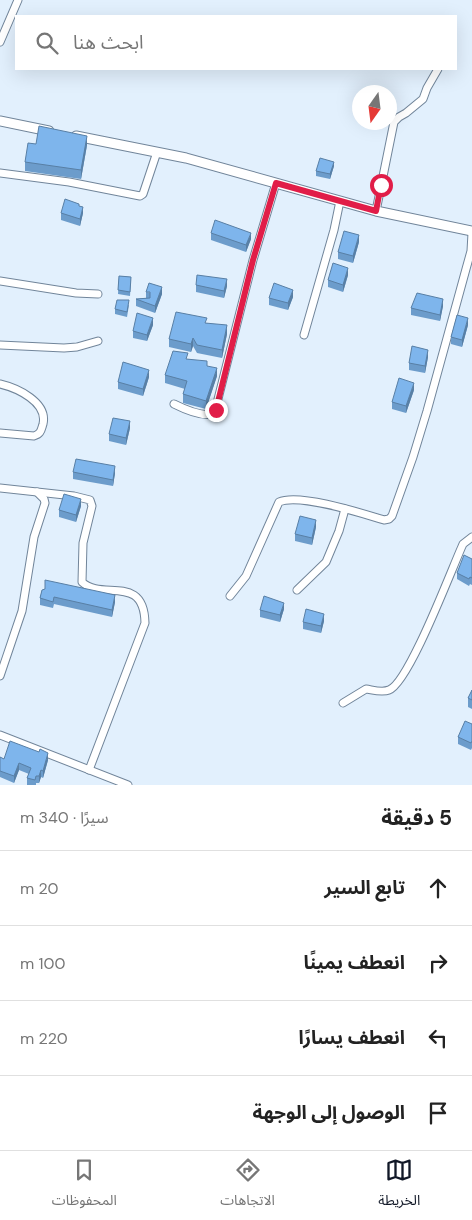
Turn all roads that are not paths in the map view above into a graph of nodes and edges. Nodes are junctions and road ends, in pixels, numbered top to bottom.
1 (18, 0) edge
2 (0, 42) edge
3 (437, 70) edge
4 (0, 121) edge
5 (157, 152) junction
6 (0, 172) edge
7 (276, 183) junction
8 (340, 201) junction
9 (376, 211) junction
10 (472, 232) edge
11 (0, 281) edge
12 (98, 294) dead end
13 (304, 335) dead end
14 (98, 341) dead end
15 (0, 345) edge
16 (0, 384) edge
17 (174, 404) dead end
18 (0, 433) edge
19 (0, 488) edge
20 (37, 492) junction
21 (345, 509) junction
22 (472, 537) edge
23 (297, 590) dead end
24 (230, 596) dead end
25 (0, 676) edge
26 (343, 703) dead end
27 (0, 735) edge
28 (89, 770) junction
29 (107, 777) junction
30 (105, 785) edge
31 (128, 785) edge

1 - 2 street
3 - 9 street
4 - 5 street
5 - 6 street
5 - 7 street
7 - 8 street
7 - 17 street
8 - 9 street
8 - 13 street
9 - 10 street
10 - 21 street
11 - 12 street
14 - 15 street
16 - 18 street
19 - 20 street
20 - 25 street
20 - 28 street
21 - 23 street
21 - 24 street
22 - 26 street
27 - 28 street
28 - 29 street
29 - 30 street
29 - 31 street

